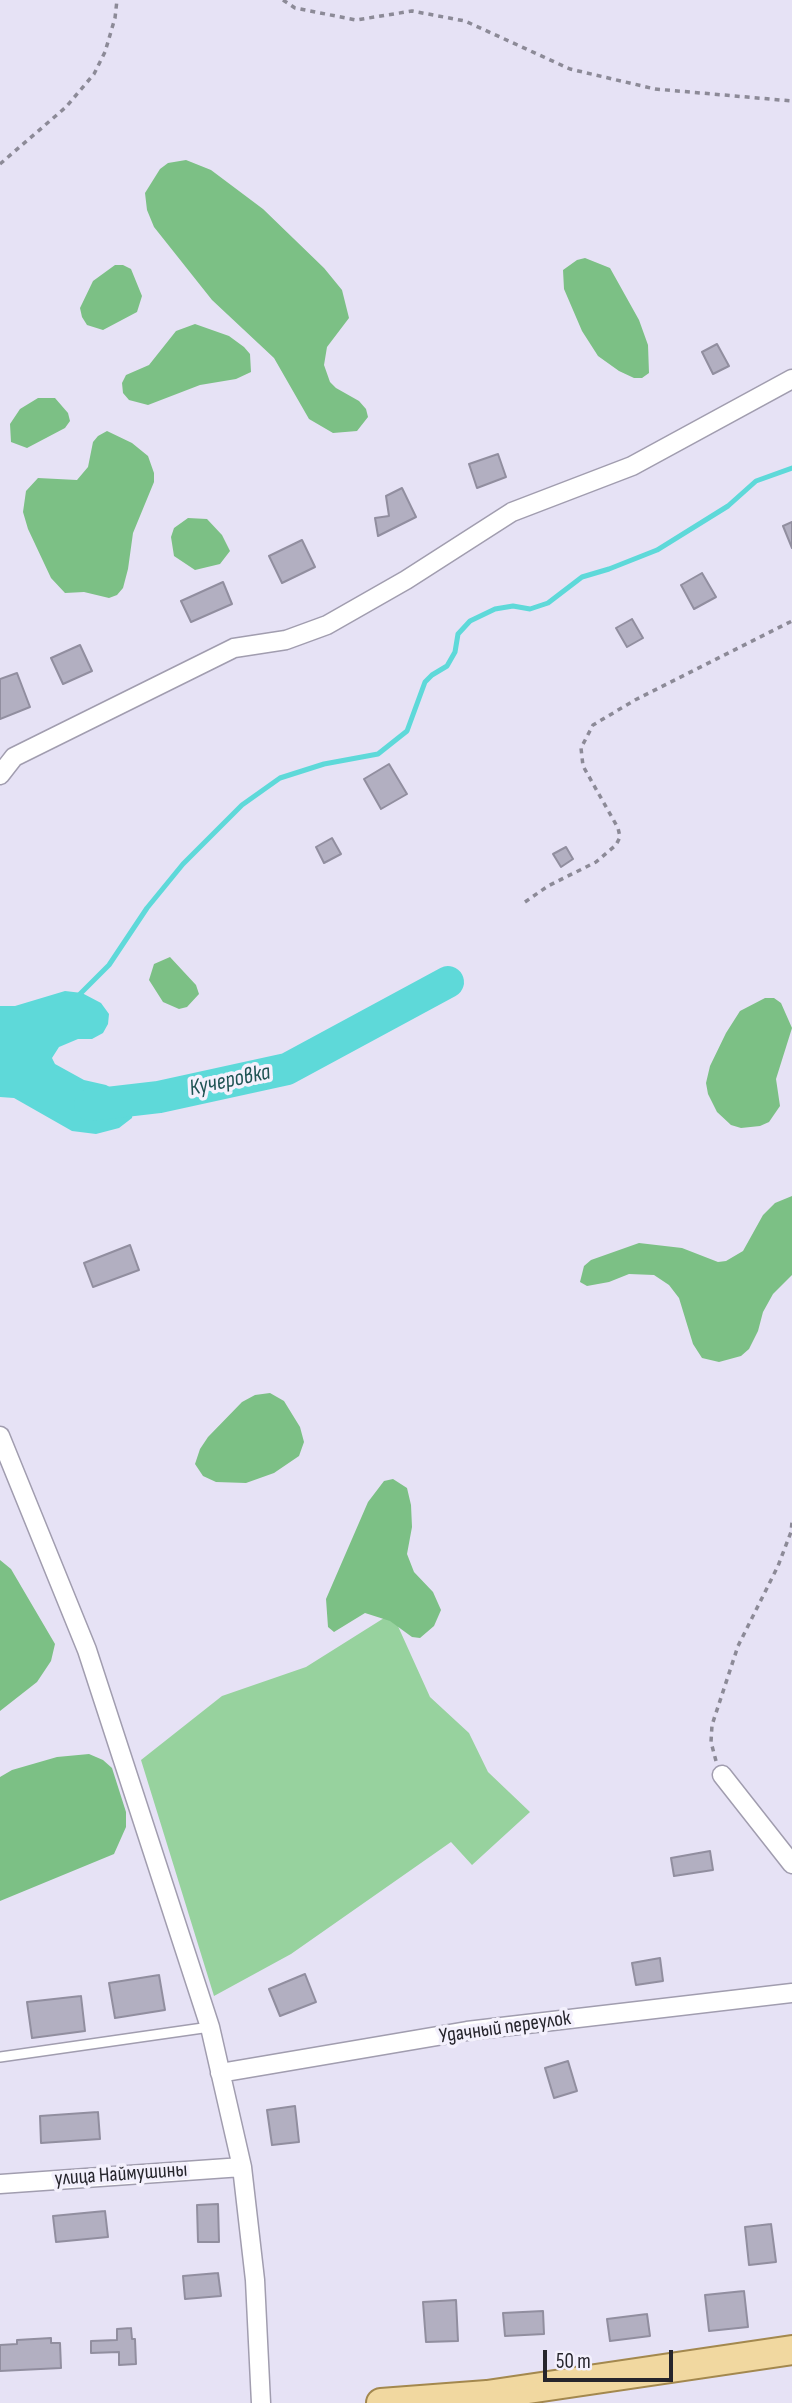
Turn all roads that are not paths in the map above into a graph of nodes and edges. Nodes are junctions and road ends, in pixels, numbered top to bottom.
1 (792, 379) edge
2 (0, 775) edge
3 (0, 1436) edge
4 (722, 1775) road end
5 (792, 1864) edge
6 (792, 1993) edge
7 (211, 2027) junction
8 (0, 2057) edge
9 (220, 2073) junction
10 (242, 2167) junction
11 (0, 2184) edge
12 (792, 2350) edge
13 (261, 2403) edge
14 (381, 2403) edge

1 - 2 street
3 - 7 street
4 - 5 street
6 - 9 street, Удачный переулок
7 - 8 lane
7 - 9 street
9 - 10 street
10 - 11 street, улица Наймушины
10 - 13 street
12 - 14 main road

